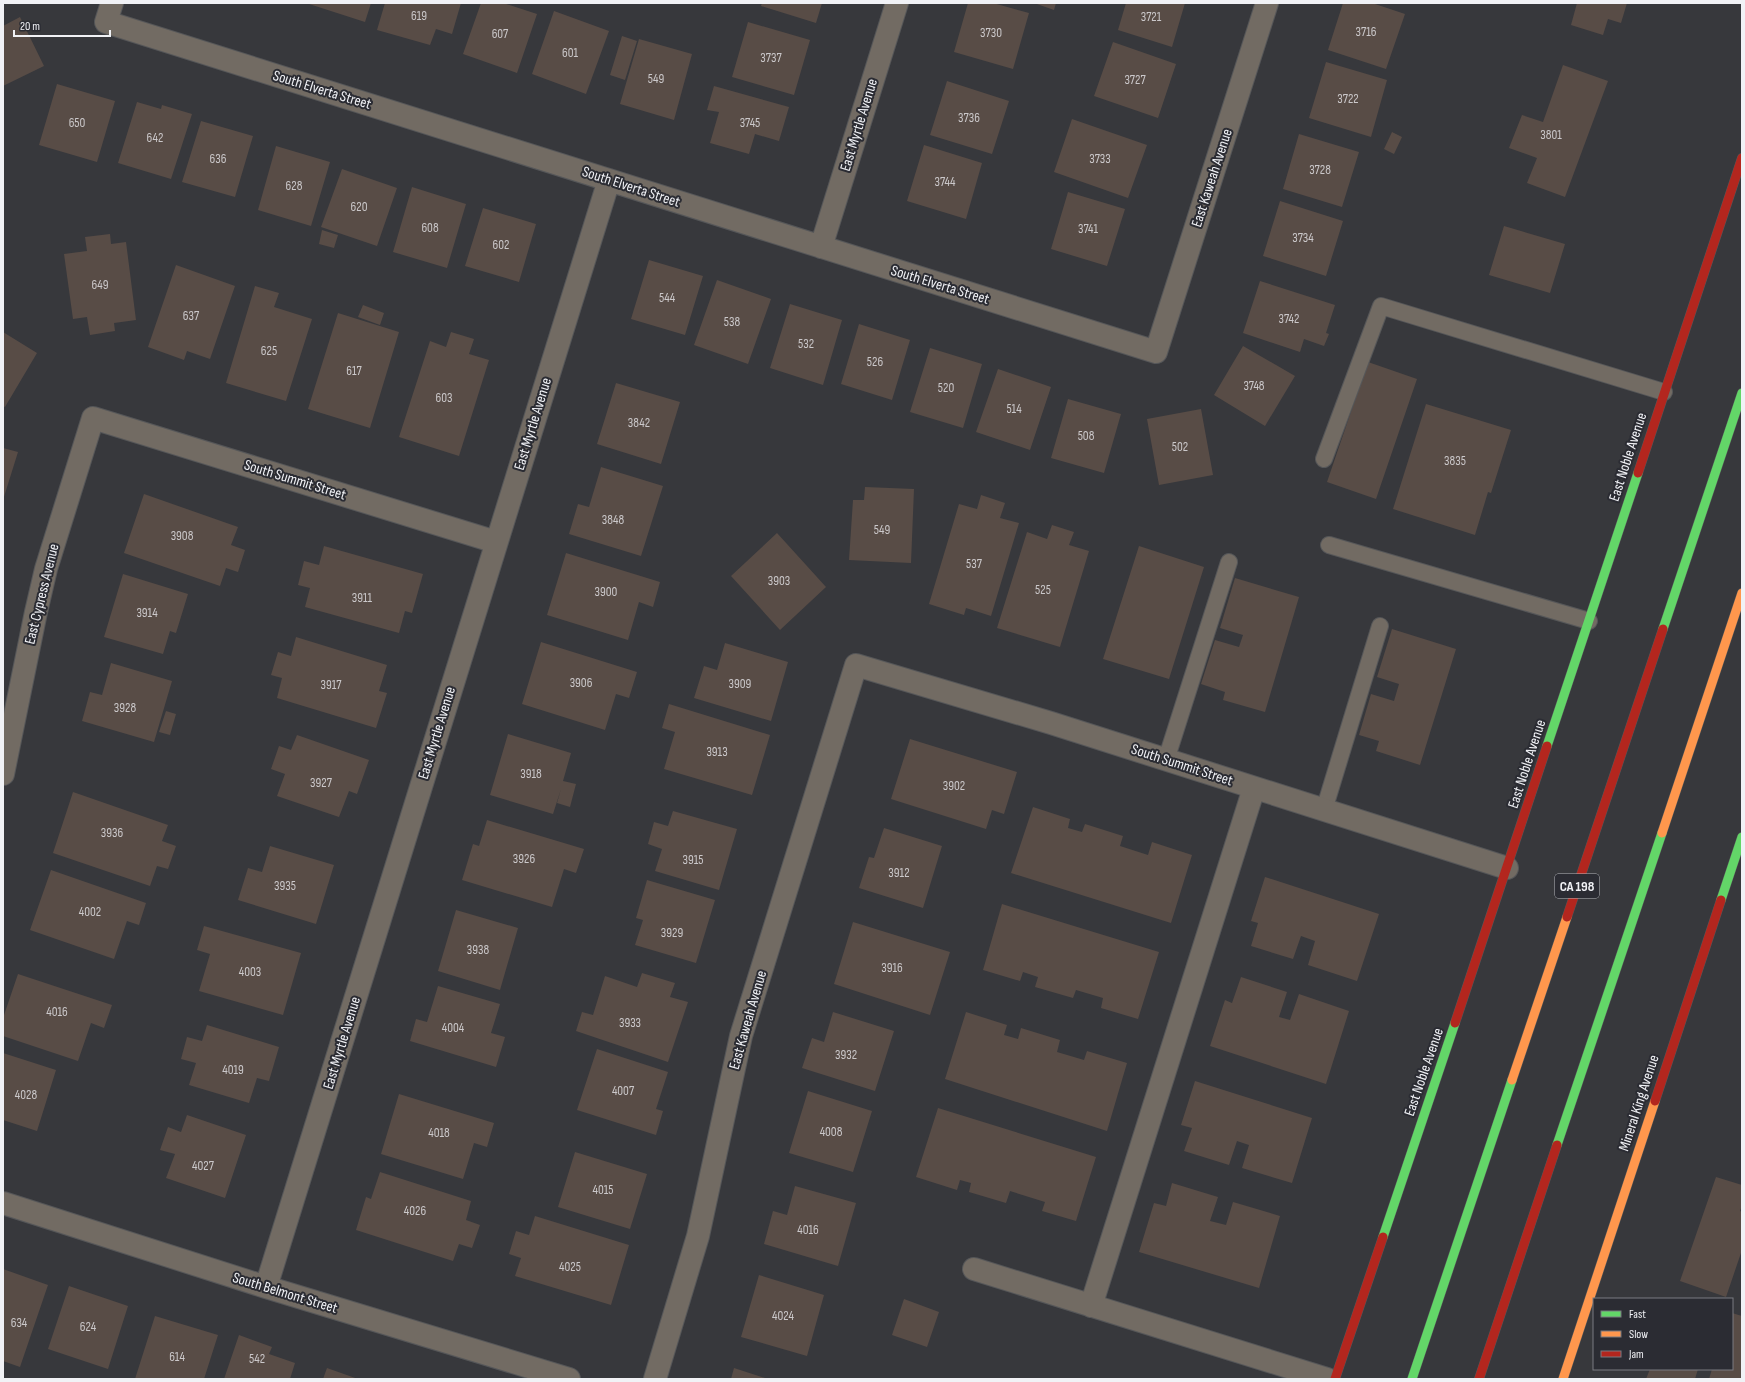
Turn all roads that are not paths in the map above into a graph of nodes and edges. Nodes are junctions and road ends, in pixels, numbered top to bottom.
1 (897, 3) edge
2 (1267, 3) edge
3 (109, 13) edge
4 (1742, 158) edge
5 (609, 180) junction
6 (821, 247) junction
7 (1156, 352) joint
8 (1664, 392) junction
9 (1742, 393) edge
10 (93, 418) joint
11 (1324, 459) dead end
12 (496, 542) junction
13 (1329, 545) dead end
14 (1229, 562) dead end
15 (1742, 593) edge
16 (1589, 621) junction
17 (1380, 626) dead end
18 (856, 665) joint
19 (1166, 760) junction
20 (3, 774) edge
21 (1254, 788) junction
22 (1324, 810) junction
23 (1742, 837) edge
24 (1507, 868) junction
25 (3, 1203) edge
26 (974, 1269) dead end
27 (266, 1287) junction
28 (1091, 1306) junction
29 (568, 1379) edge
30 (655, 1379) edge
31 (1327, 1379) edge
32 (1335, 1379) edge
33 (1412, 1379) edge
34 (1480, 1379) edge
35 (1563, 1379) edge

1 - 6 street, East Myrtle Avenue
2 - 7 street, East Kaweah Avenue
3 - 5 street, South Elverta Street
4 - 8 main road, East Noble Avenue
5 - 6 street, South Elverta Street
5 - 12 street, East Myrtle Avenue
6 - 7 street, South Elverta Street
8 - 11 lane
8 - 16 main road, East Noble Avenue
9 - 33 main road, CA 198
10 - 12 street, South Summit Street
10 - 20 street, East Cypress Avenue
12 - 27 street, East Myrtle Avenue
13 - 16 lane
14 - 19 lane
15 - 34 main road
16 - 24 main road, East Noble Avenue
17 - 22 lane
18 - 19 street, South Summit Street
18 - 30 street, East Kaweah Avenue
19 - 21 street, South Summit Street
21 - 22 street, South Summit Street
21 - 28 street
22 - 24 street, South Summit Street
23 - 35 main road, Mineral King Avenue
24 - 32 main road, East Noble Avenue
25 - 27 street, South Belmont Street
26 - 28 street
27 - 29 street, South Belmont Street
28 - 31 street

